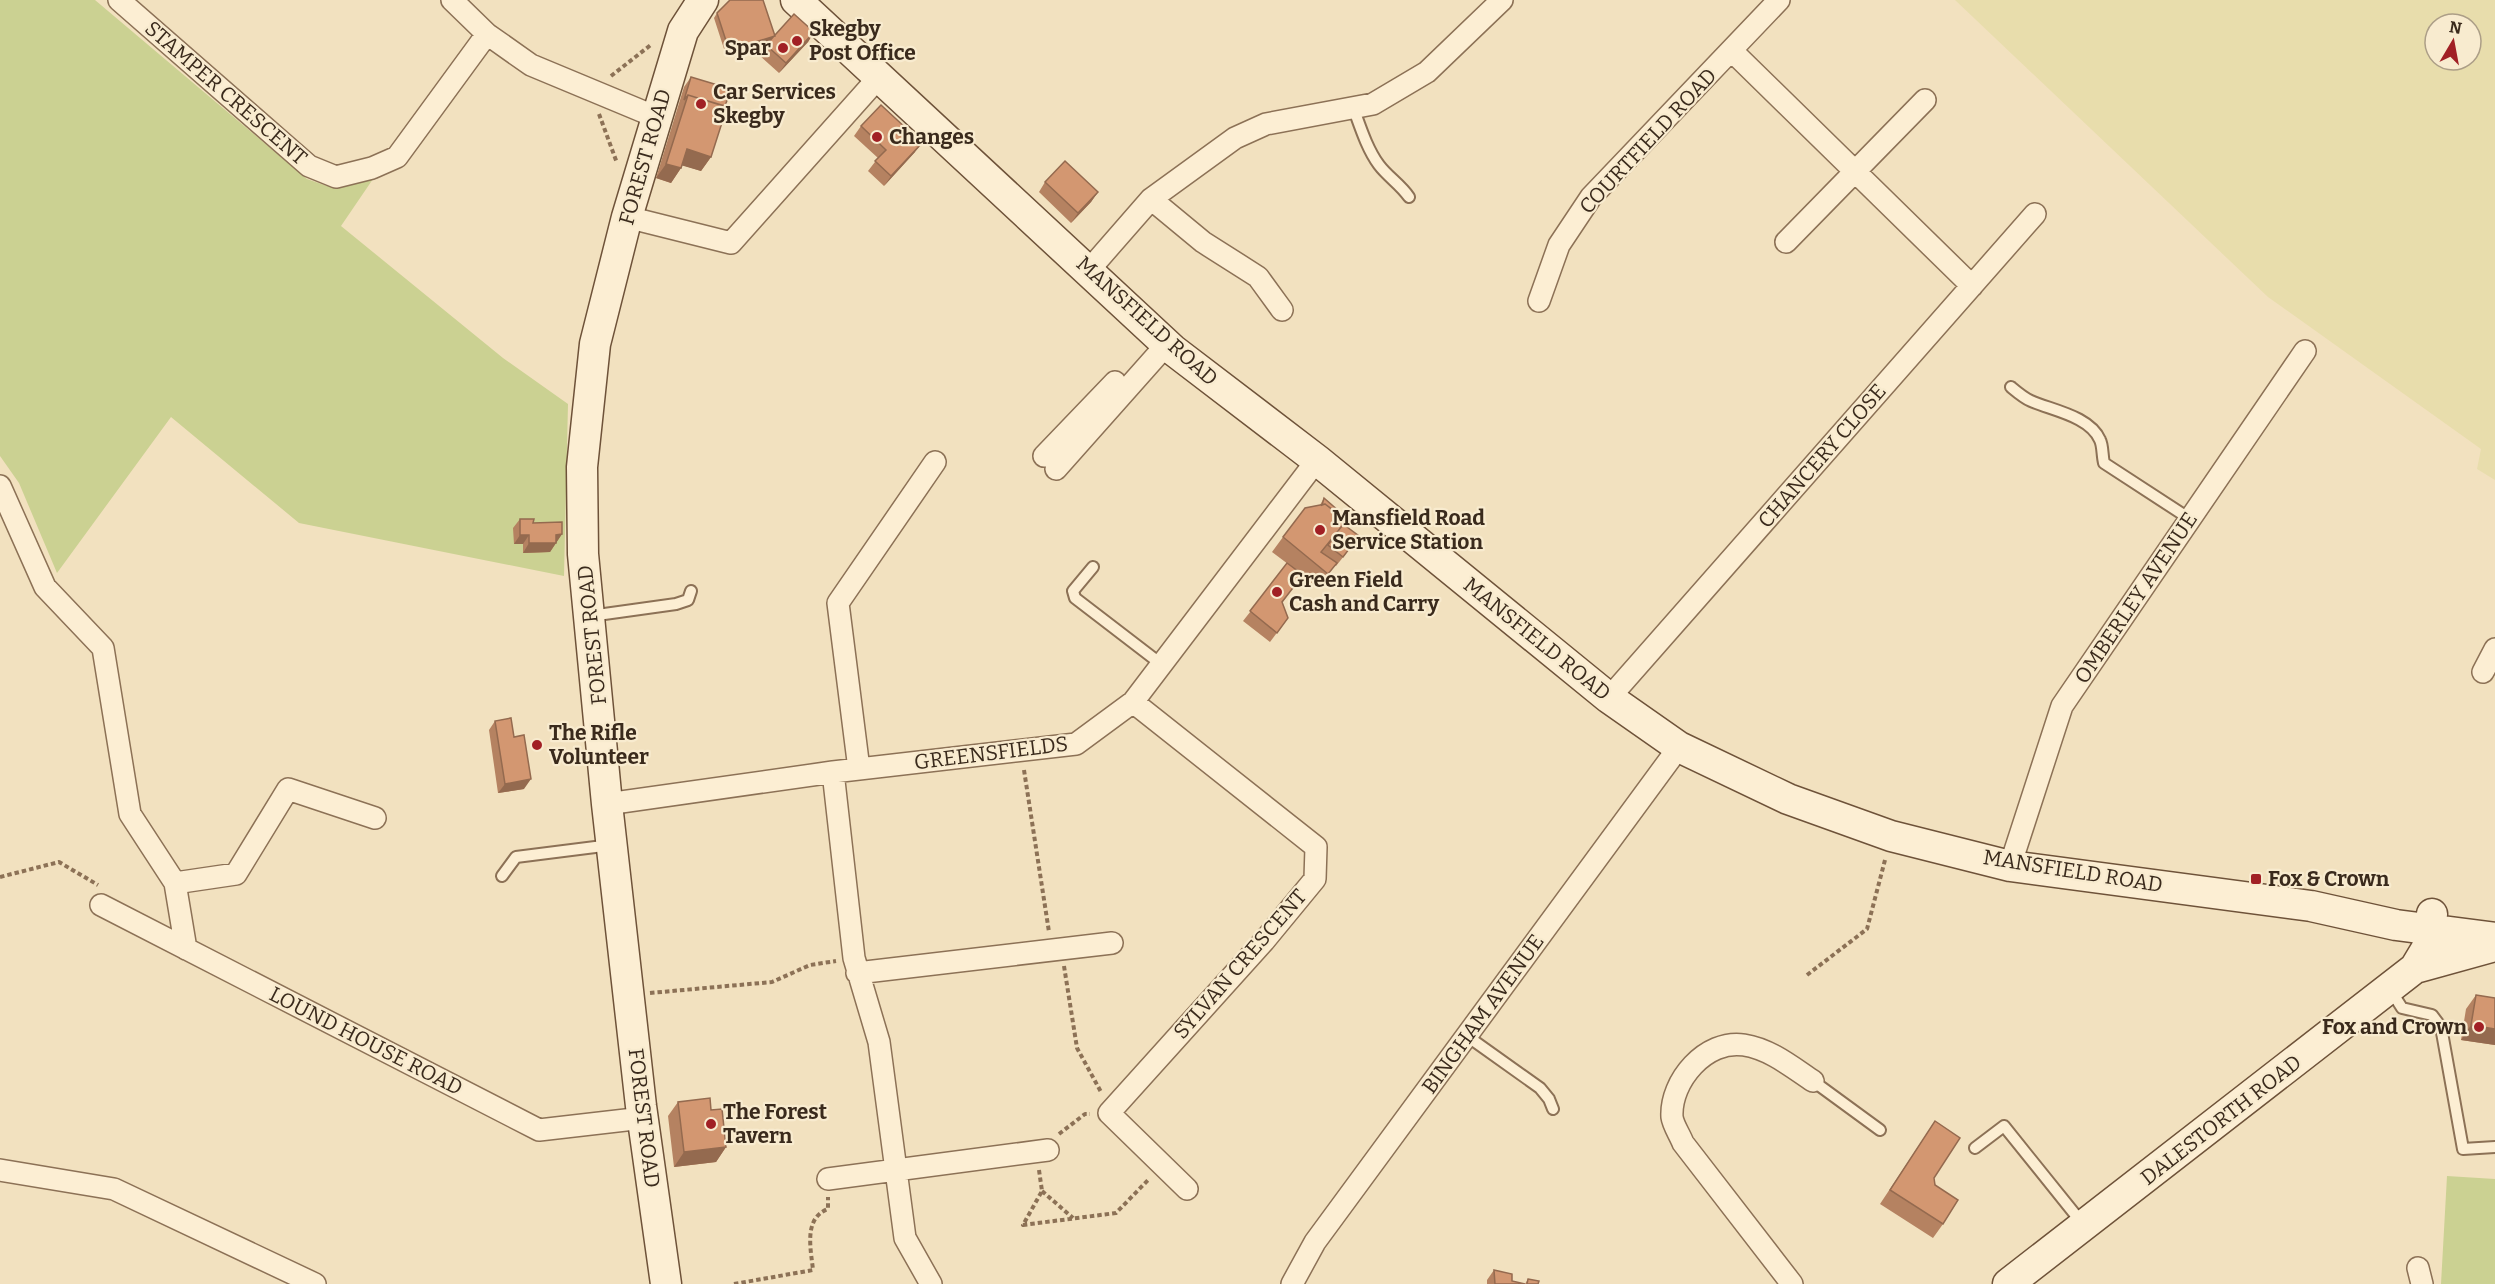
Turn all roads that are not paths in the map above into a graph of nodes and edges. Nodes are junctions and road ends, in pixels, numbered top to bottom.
1 (119, 0) edge
2 (453, 0) edge
3 (702, 0) edge
4 (796, 0) edge
5 (1502, 0) edge
6 (1779, 0) edge
7 (487, 34) junction
8 (1732, 51) junction
9 (879, 77) junction
10 (1925, 100) dead end
11 (1353, 107) junction
12 (656, 117) junction
13 (1855, 171) junction
14 (1409, 197) dead end
15 (1151, 199) junction
16 (2035, 214) dead end
17 (627, 217) junction
18 (1786, 242) dead end
19 (1089, 270) junction
20 (1972, 286) junction
21 (1539, 301) dead end
22 (1281, 310) dead end
23 (1163, 340) junction
24 (2305, 351) dead end
25 (2011, 387) dead end
26 (1317, 460) junction
27 (935, 462) dead end
28 (1050, 463) dead end
29 (0, 486) edge
30 (2190, 519) junction
31 (1093, 567) dead end
32 (691, 591) dead end
33 (590, 616) junction
34 (2495, 650) edge
35 (1161, 664) junction
36 (2483, 672) dead end
37 (1609, 698) junction
38 (1132, 702) junction
39 (1678, 747) junction
40 (859, 769) junction
41 (833, 772) junction
42 (607, 804) junction
43 (375, 818) dead end
44 (612, 845) junction
45 (2010, 866) junction
46 (502, 876) dead end
47 (175, 883) junction
48 (101, 905) road end
49 (2431, 922) junction
50 (2495, 922) edge
51 (2495, 938) edge
52 (1112, 943) dead end
53 (2495, 946) edge
54 (186, 949) junction
55 (856, 966) junction
56 (2415, 968) junction
57 (2390, 989) junction
58 (1467, 1036) junction
59 (1813, 1081) joint
60 (1553, 1109) dead end
61 (643, 1118) junction
62 (1880, 1130) dead end
63 (2495, 1147) edge
64 (1974, 1148) dead end
65 (1042, 1150) road end
66 (0, 1170) edge
67 (894, 1170) junction
68 (828, 1179) road end
69 (1187, 1189) dead end
70 (2084, 1225) junction
71 (315, 1284) edge
72 (666, 1284) edge
73 (931, 1284) edge
74 (1292, 1284) edge
75 (1792, 1284) edge
76 (2008, 1284) edge

1 - 7 street, STAMPER CRESCENT
2 - 7 street
3 - 12 main road, FOREST ROAD
4 - 9 main road, MANSFIELD ROAD
5 - 11 street
6 - 8 street, COURTFIELD ROAD
7 - 12 street
8 - 13 street, COURTFIELD ROAD
8 - 21 street, COURTFIELD ROAD
9 - 17 street
9 - 19 main road, MANSFIELD ROAD
10 - 13 street
11 - 14 lane
11 - 15 street
12 - 17 main road, FOREST ROAD
13 - 18 street
13 - 20 street, COURTFIELD ROAD
15 - 19 street
15 - 22 street
16 - 20 street, CHANCERY CLOSE
17 - 33 main road, FOREST ROAD
19 - 23 main road, MANSFIELD ROAD
20 - 37 street, CHANCERY CLOSE
23 - 26 main road, MANSFIELD ROAD
23 - 28 street
24 - 30 street, OMBERLEY AVENUE
25 - 30 lane
26 - 35 street, GREENSFIELDS
26 - 37 main road, MANSFIELD ROAD
27 - 40 street
29 - 47 street
30 - 45 street, OMBERLEY AVENUE
31 - 35 lane
32 - 33 lane
33 - 42 main road, FOREST ROAD
34 - 36 street
35 - 38 street, GREENSFIELDS
37 - 39 main road, MANSFIELD ROAD
38 - 40 street, GREENSFIELDS
38 - 69 street, SYLVAN CRESCENT
39 - 45 main road, MANSFIELD ROAD
39 - 58 street, BINGHAM AVENUE
40 - 41 street, GREENSFIELDS
41 - 42 street, GREENSFIELDS
41 - 55 street
42 - 44 main road, FOREST ROAD
43 - 47 street
44 - 46 lane
44 - 61 main road, FOREST ROAD
45 - 49 main road, MANSFIELD ROAD
47 - 54 street
48 - 54 street, LOUND HOUSE ROAD
49 - 50 main road, MANSFIELD ROAD
49 - 51 main road, MANSFIELD ROAD
49 - 56 main road, DALESTORTH ROAD
52 - 55 street
53 - 56 main road
54 - 61 street, LOUND HOUSE ROAD
55 - 67 street
56 - 57 main road, DALESTORTH ROAD
57 - 63 lane
57 - 70 main road, DALESTORTH ROAD
58 - 60 lane
58 - 74 street, BINGHAM AVENUE
59 - 62 lane
59 - 75 street
61 - 72 main road, FOREST ROAD
64 - 70 lane
65 - 67 street
66 - 71 street
67 - 68 street
67 - 73 street
70 - 76 main road, DALESTORTH ROAD

